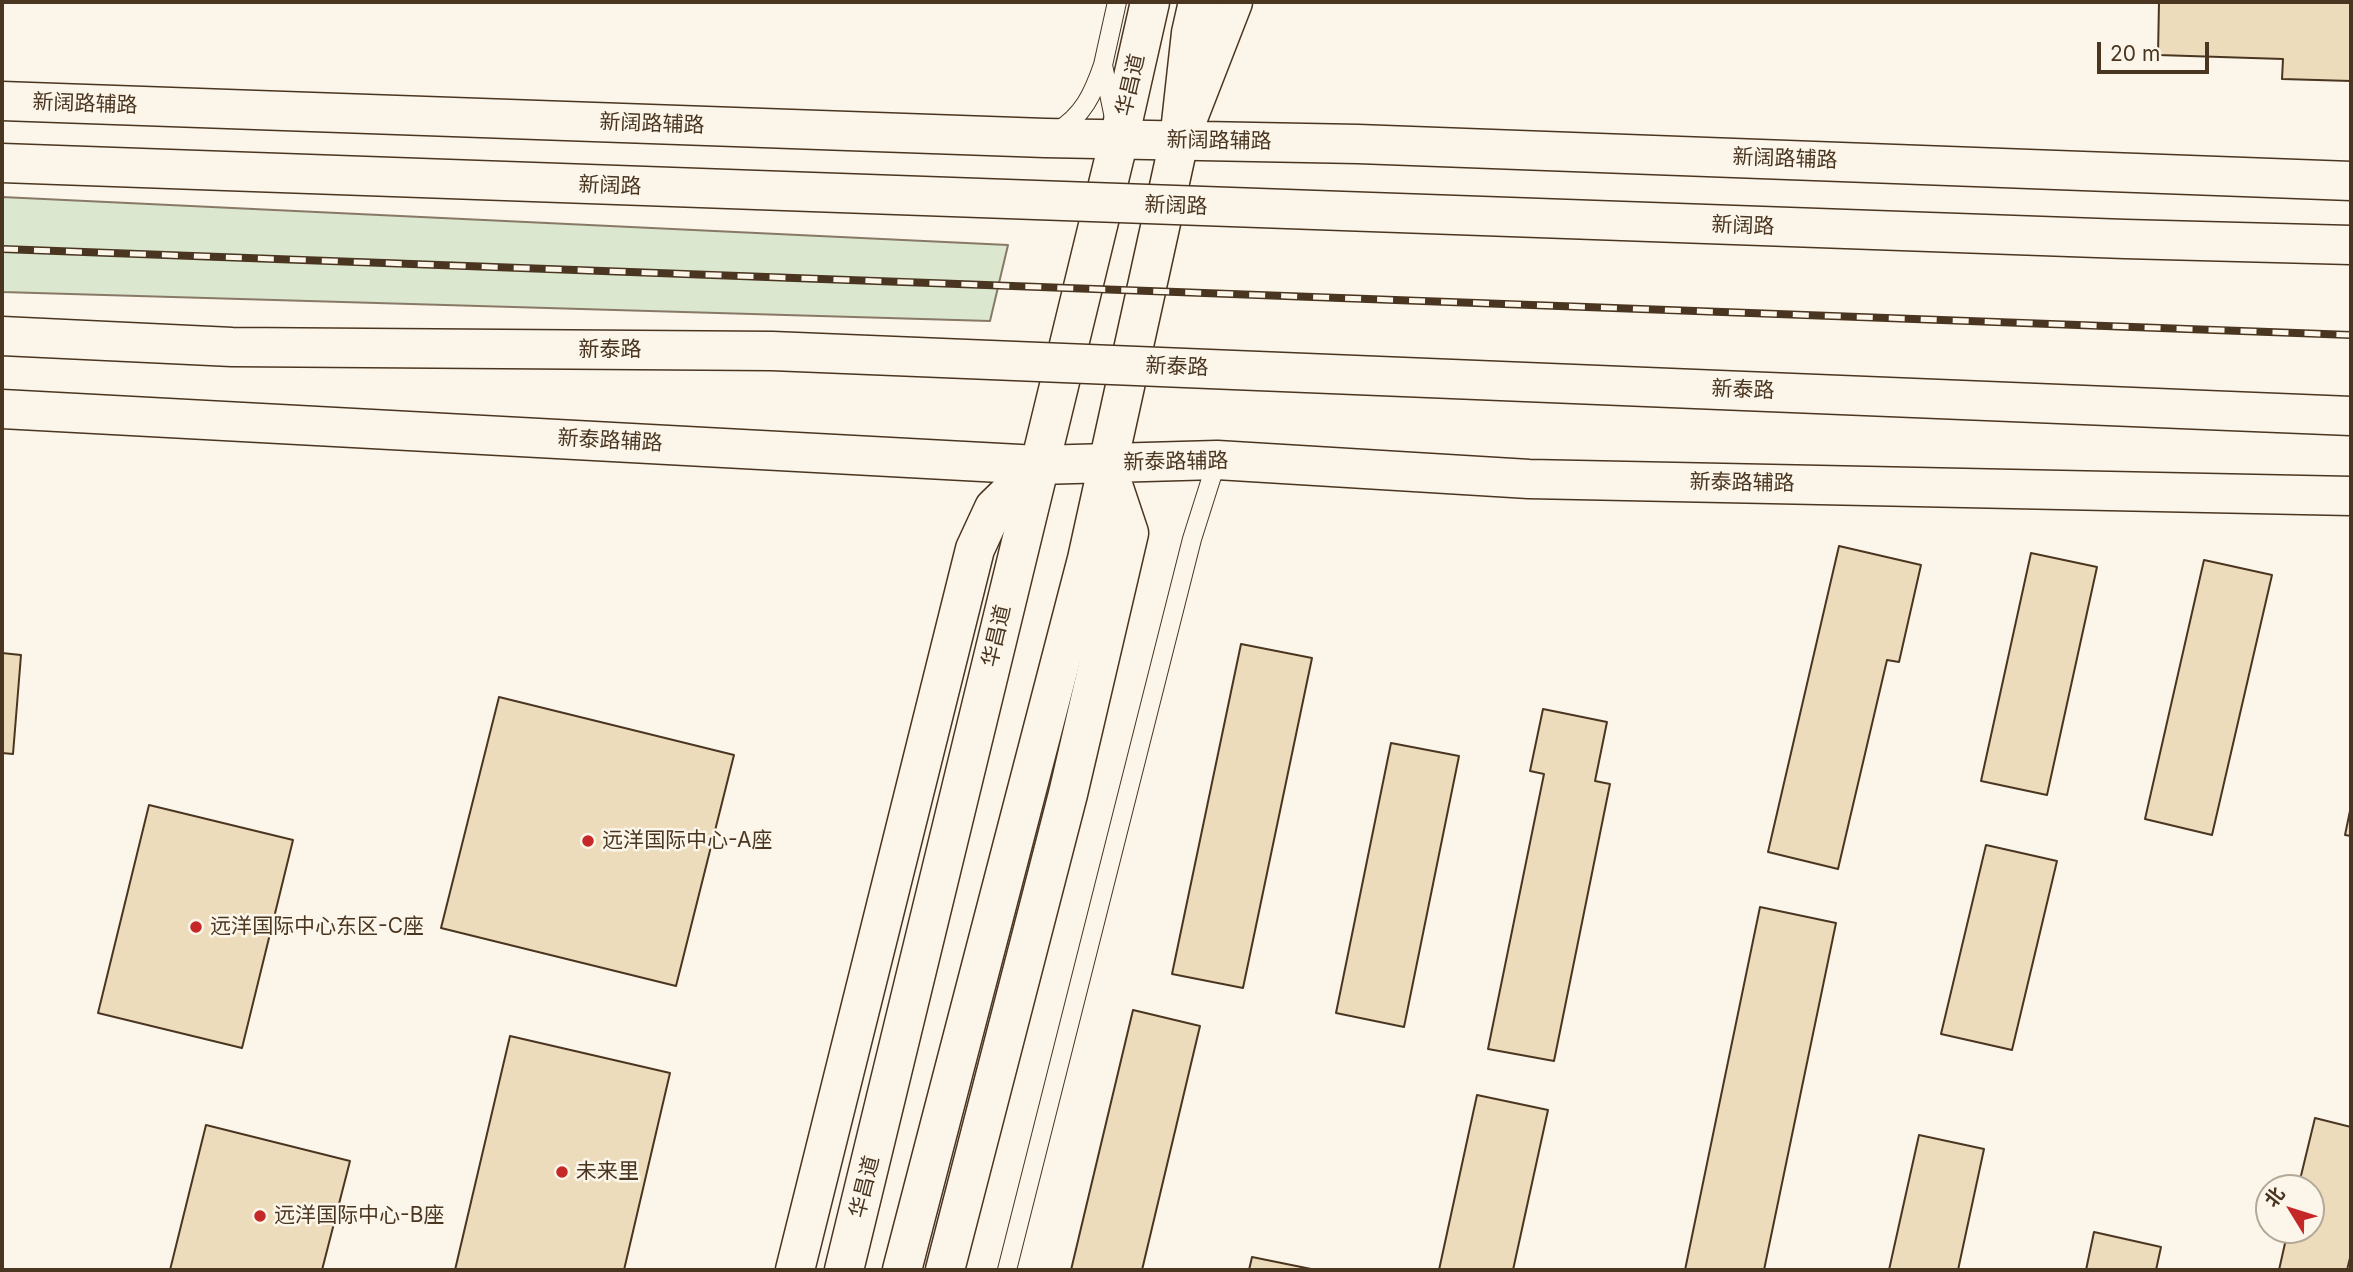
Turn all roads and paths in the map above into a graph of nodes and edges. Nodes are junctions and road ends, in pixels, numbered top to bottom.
1 (1117, 2) edge
2 (1150, 2) edge
3 (1198, 2) edge
4 (1233, 2) edge
5 (1103, 65) junction
6 (2, 101) edge
7 (1045, 138) junction
8 (1119, 139) junction
9 (1179, 141) junction
10 (2, 163) edge
11 (2351, 181) edge
12 (2351, 245) edge
13 (2, 336) edge
14 (2, 409) edge
15 (2351, 416) edge
16 (1217, 460) junction
17 (1106, 464) junction
18 (1038, 465) junction
19 (2351, 496) edge
20 (795, 1270) edge
21 (844, 1270) edge
22 (902, 1270) edge
23 (945, 1270) edge
24 (1007, 1270) edge

1 - 5 lane
2 - 8 main road, 华昌道
3 - 9 main road
4 - 9 main road
5 - 7 lane
5 - 8 lane
6 - 7 main road, 新阔路辅路
7 - 8 main road, 新阔路辅路
8 - 9 main road, 新阔路辅路
8 - 18 main road, 华昌道
9 - 11 main road, 新阔路辅路
9 - 17 main road
10 - 12 main road, 新阔路, bridge
13 - 15 main road, 新泰路, bridge
14 - 18 main road, 新泰路辅路
16 - 17 main road, 新泰路辅路
16 - 19 main road, 新泰路辅路
16 - 24 lane
17 - 18 main road, 新泰路辅路
17 - 22 main road
17 - 23 main road
18 - 20 main road
18 - 21 main road, 华昌道

